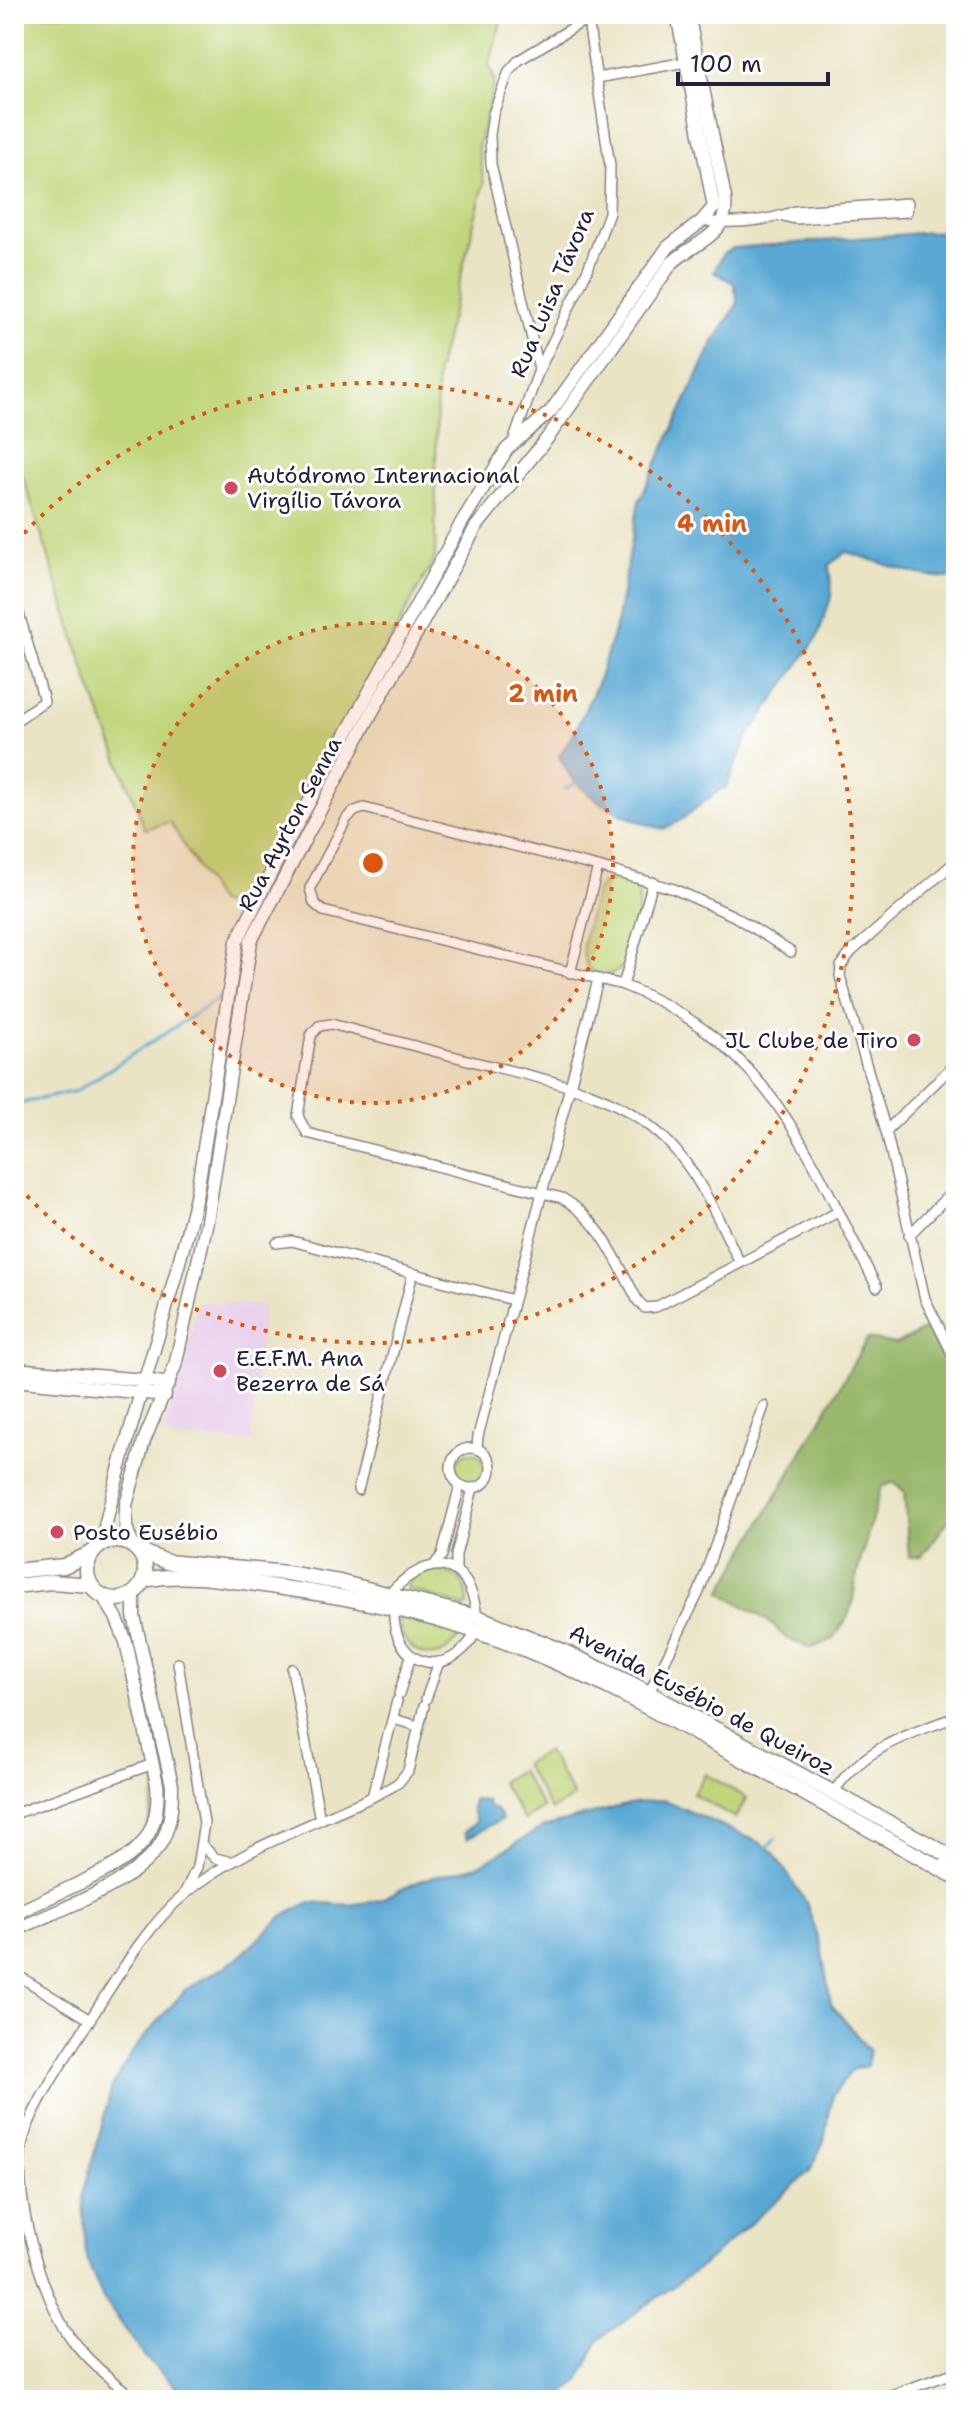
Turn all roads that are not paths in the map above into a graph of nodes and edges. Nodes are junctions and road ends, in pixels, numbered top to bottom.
1 (677, 14) edge
2 (688, 14) edge
3 (587, 17) edge
4 (686, 62) junction
5 (597, 78) junction
6 (908, 208) dead end
7 (702, 221) junction
8 (723, 223) junction
9 (539, 370) junction
10 (521, 418) junction
11 (529, 431) junction
12 (513, 442) junction
13 (540, 448) junction
14 (14, 596) edge
15 (14, 722) edge
16 (956, 861) edge
17 (598, 867) junction
18 (653, 882) junction
19 (237, 941) junction
20 (251, 941) junction
21 (791, 952) dead end
22 (245, 965) junction
23 (570, 973) junction
24 (598, 980) junction
25 (623, 985) junction
26 (956, 1063) edge
27 (570, 1086) junction
28 (886, 1131) junction
29 (956, 1188) edge
30 (541, 1194) junction
31 (838, 1212) junction
32 (909, 1235) junction
33 (277, 1243) dead end
34 (740, 1263) junction
35 (413, 1273) junction
36 (877, 1287) dead end
37 (513, 1300) junction
38 (956, 1361) edge
39 (14, 1369) edge
40 (14, 1380) edge
41 (142, 1385) junction
42 (167, 1389) junction
43 (764, 1406) dead end
44 (477, 1448) junction
45 (460, 1485) junction
46 (473, 1488) junction
47 (358, 1490) dead end
48 (447, 1536) junction
49 (460, 1539) junction
50 (136, 1548) junction
51 (97, 1549) junction
52 (435, 1564) junction
53 (14, 1571) edge
54 (456, 1571) junction
55 (144, 1580) junction
56 (91, 1585) junction
57 (14, 1586) edge
58 (134, 1593) junction
59 (103, 1596) junction
60 (392, 1601) junction
61 (477, 1624) junction
62 (411, 1656) junction
63 (439, 1662) junction
64 (178, 1663) dead end
65 (292, 1669) dead end
66 (649, 1693) junction
67 (144, 1694) junction
68 (956, 1717) edge
69 (393, 1719) junction
70 (418, 1726) junction
71 (153, 1764) junction
72 (377, 1776) junction
73 (391, 1787) junction
74 (833, 1793) junction
75 (372, 1797) junction
76 (14, 1814) edge
77 (320, 1820) junction
78 (202, 1845) junction
79 (953, 1854) edge
80 (232, 1862) junction
81 (941, 1869) junction
82 (956, 1877) edge
83 (184, 1895) junction
84 (54, 1896) junction
85 (60, 1909) junction
86 (14, 1914) edge
87 (14, 1931) edge
88 (14, 1973) edge
89 (90, 2020) junction
90 (956, 2372) edge
91 (123, 2390) junction
92 (115, 2400) edge
93 (136, 2400) edge
94 (879, 2400) edge

1 - 4 street
2 - 8 street
3 - 5 street, Rua Luisa Távora
3 - 9 street
4 - 5 street
4 - 7 street
5 - 9 street, Rua Luisa Távora
6 - 8 street
7 - 8 street
7 - 11 street
8 - 13 street, Rua Ayrton Senna
9 - 10 street, Rua Luisa Távora
10 - 11 street
10 - 12 street, Rua Luisa Távora
11 - 12 street
11 - 13 street
12 - 19 street, Rua Ayrton Senna
13 - 20 street, Rua Ayrton Senna
14 - 15 street
16 - 28 street
17 - 18 street
17 - 23 street
17 - 23 street
18 - 21 street
18 - 25 street
19 - 20 street
19 - 22 street
19 - 41 street, Rua Ayrton Senna
20 - 22 street, Rua Ayrton Senna
22 - 42 street, Rua Ayrton Senna
23 - 24 street
24 - 25 street
24 - 27 street
25 - 31 street
26 - 28 street
27 - 30 street
27 - 30 street
27 - 34 street
28 - 32 street
29 - 32 street
30 - 34 street
30 - 37 street
31 - 34 street
31 - 36 street
32 - 38 street
33 - 35 street
35 - 37 street
35 - 47 street
37 - 44 street
39 - 41 street
40 - 41 street
41 - 42 street
41 - 51 street, Rua Ayrton Senna
42 - 50 street, Rua Ayrton Senna
43 - 66 street
44 - 45 street
44 - 46 street
45 - 46 street
45 - 48 street
46 - 49 street
48 - 49 street
48 - 52 street
49 - 54 street
50 - 51 main road
50 - 55 main road
50 - 60 main road, Avenida Eusébio de Queiroz
51 - 53 main road
51 - 56 main road
52 - 54 street
52 - 60 street
54 - 61 street
55 - 58 main road
55 - 60 main road, Avenida Eusébio de Queiroz
56 - 57 main road
56 - 59 main road
58 - 59 main road
58 - 67 street
59 - 67 street
60 - 61 main road, Avenida Eusébio de Queiroz
60 - 62 street
61 - 63 street
61 - 66 main road, Avenida Eusébio de Queiroz
61 - 81 main road, Avenida Eusébio de Queiroz
62 - 63 street
62 - 69 street
63 - 70 street
64 - 78 street
65 - 77 street
66 - 74 main road, Avenida Eusébio de Queiroz
67 - 71 street
67 - 85 street
68 - 74 street
69 - 70 street
69 - 72 street
70 - 73 street
71 - 76 street
71 - 84 street
72 - 73 street
72 - 75 street
73 - 75 street
74 - 79 main road, Avenida Eusébio de Queiroz
75 - 77 street
77 - 80 street
78 - 80 street
78 - 83 street
79 - 81 street
80 - 83 street
81 - 82 main road, Avenida Eusébio de Queiroz
83 - 89 street
84 - 85 street
84 - 86 street
85 - 87 street
88 - 89 street
89 - 91 street
90 - 94 street
91 - 92 street
91 - 93 street

